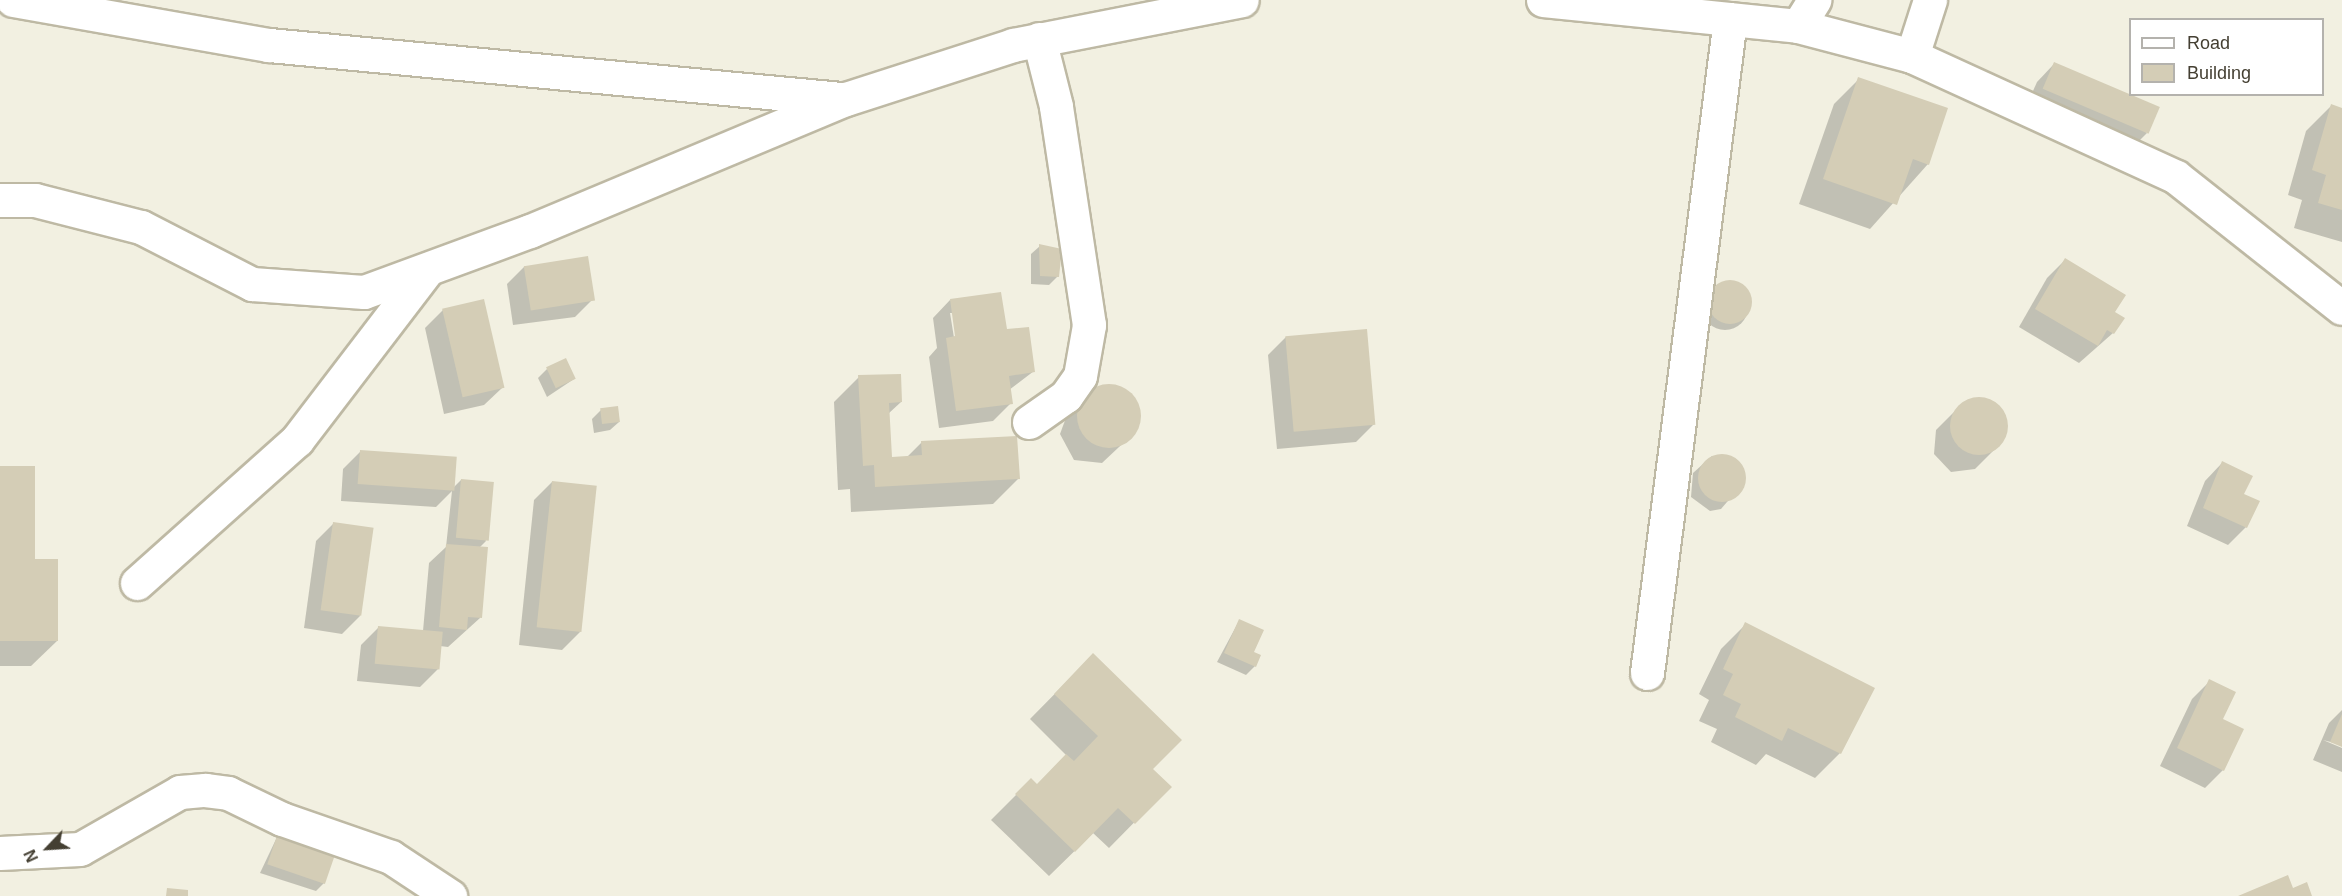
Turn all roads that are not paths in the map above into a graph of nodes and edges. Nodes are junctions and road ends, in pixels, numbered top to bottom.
1 (13, 0) edge
2 (1242, 0) edge
3 (1544, 0) edge
4 (1930, 0) edge
5 (1806, 13) edge
6 (1730, 19) junction
7 (1039, 39) junction
8 (1912, 56) junction
9 (846, 99) junction
10 (0, 200) edge
11 (428, 270) junction
12 (2342, 308) edge
13 (1029, 422) dead end
14 (137, 583) dead end
15 (1647, 673) dead end
16 (0, 853) edge
17 (450, 896) edge

1 - 9 street
2 - 7 street
3 - 6 street
4 - 8 street
5 - 6 street
5 - 8 street
6 - 15 street
7 - 9 street
7 - 13 street
8 - 12 street
9 - 11 street
10 - 11 street
11 - 14 street
16 - 17 street

